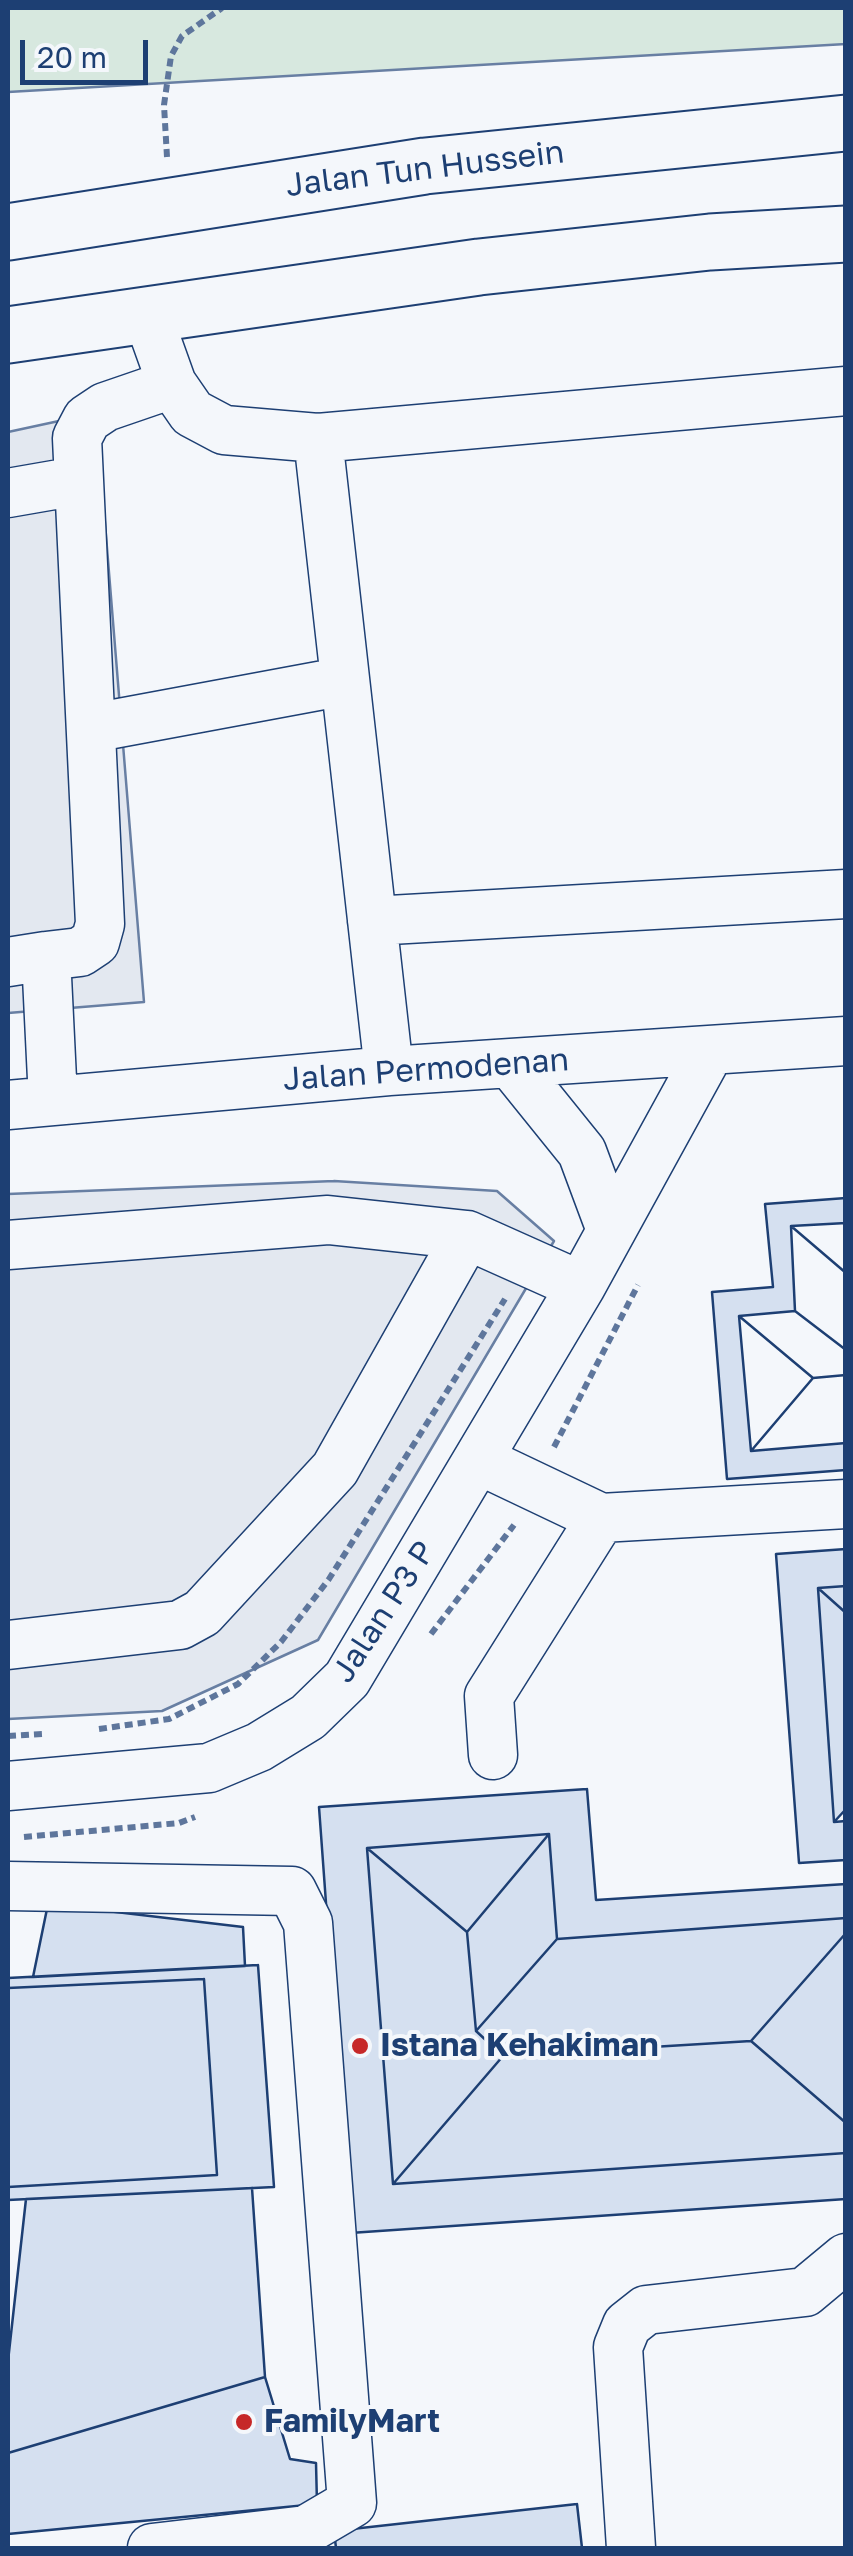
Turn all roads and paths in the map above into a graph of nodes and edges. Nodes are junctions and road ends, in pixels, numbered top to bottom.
1 (222, 8) edge
2 (846, 123) edge
3 (172, 204) junction
4 (8, 232) edge
5 (846, 234) edge
6 (147, 314) junction
7 (8, 335) edge
8 (172, 384) junction
9 (846, 391) edge
10 (318, 438) junction
11 (76, 480) junction
12 (8, 494) edge
13 (345, 681) junction
14 (92, 728) junction
15 (846, 894) edge
16 (372, 921) junction
17 (27, 959) edge
18 (846, 1041) edge
19 (710, 1051) junction
20 (511, 1064) junction
21 (389, 1071) junction
22 (30, 1102) edge
23 (611, 1230) junction
24 (468, 1235) junction
25 (8, 1245) edge
26 (581, 1286) junction
27 (479, 1460) junction
28 (846, 1504) edge
29 (602, 1518) junction
30 (8, 1645) edge
31 (493, 1755) dead end
32 (8, 1786) edge
33 (8, 1886) edge
34 (846, 2258) edge
35 (152, 2548) edge
36 (631, 2548) edge

1 - 3 path
2 - 3 main road, Jalan Tun Hussein
3 - 4 main road, Jalan Tun Hussein
5 - 6 main road
6 - 7 main road
6 - 8 street
8 - 10 street
8 - 11 street
9 - 10 street
10 - 13 street
11 - 12 street
11 - 14 street
13 - 14 street
13 - 16 street
14 - 17 street
15 - 16 street
16 - 21 street
17 - 22 street
18 - 19 street, Jalan Permodenan
19 - 20 street, Jalan Permodenan
19 - 23 street, Jalan P3 P
20 - 21 street, Jalan Permodenan
20 - 23 street
21 - 22 street, Jalan Permodenan
23 - 26 street, Jalan P3 P
24 - 25 street
24 - 26 street
24 - 30 street
26 - 27 street, Jalan P3 P
27 - 29 street
27 - 32 street, Jalan P3 P
28 - 29 street
29 - 31 street
33 - 35 street
34 - 36 street

